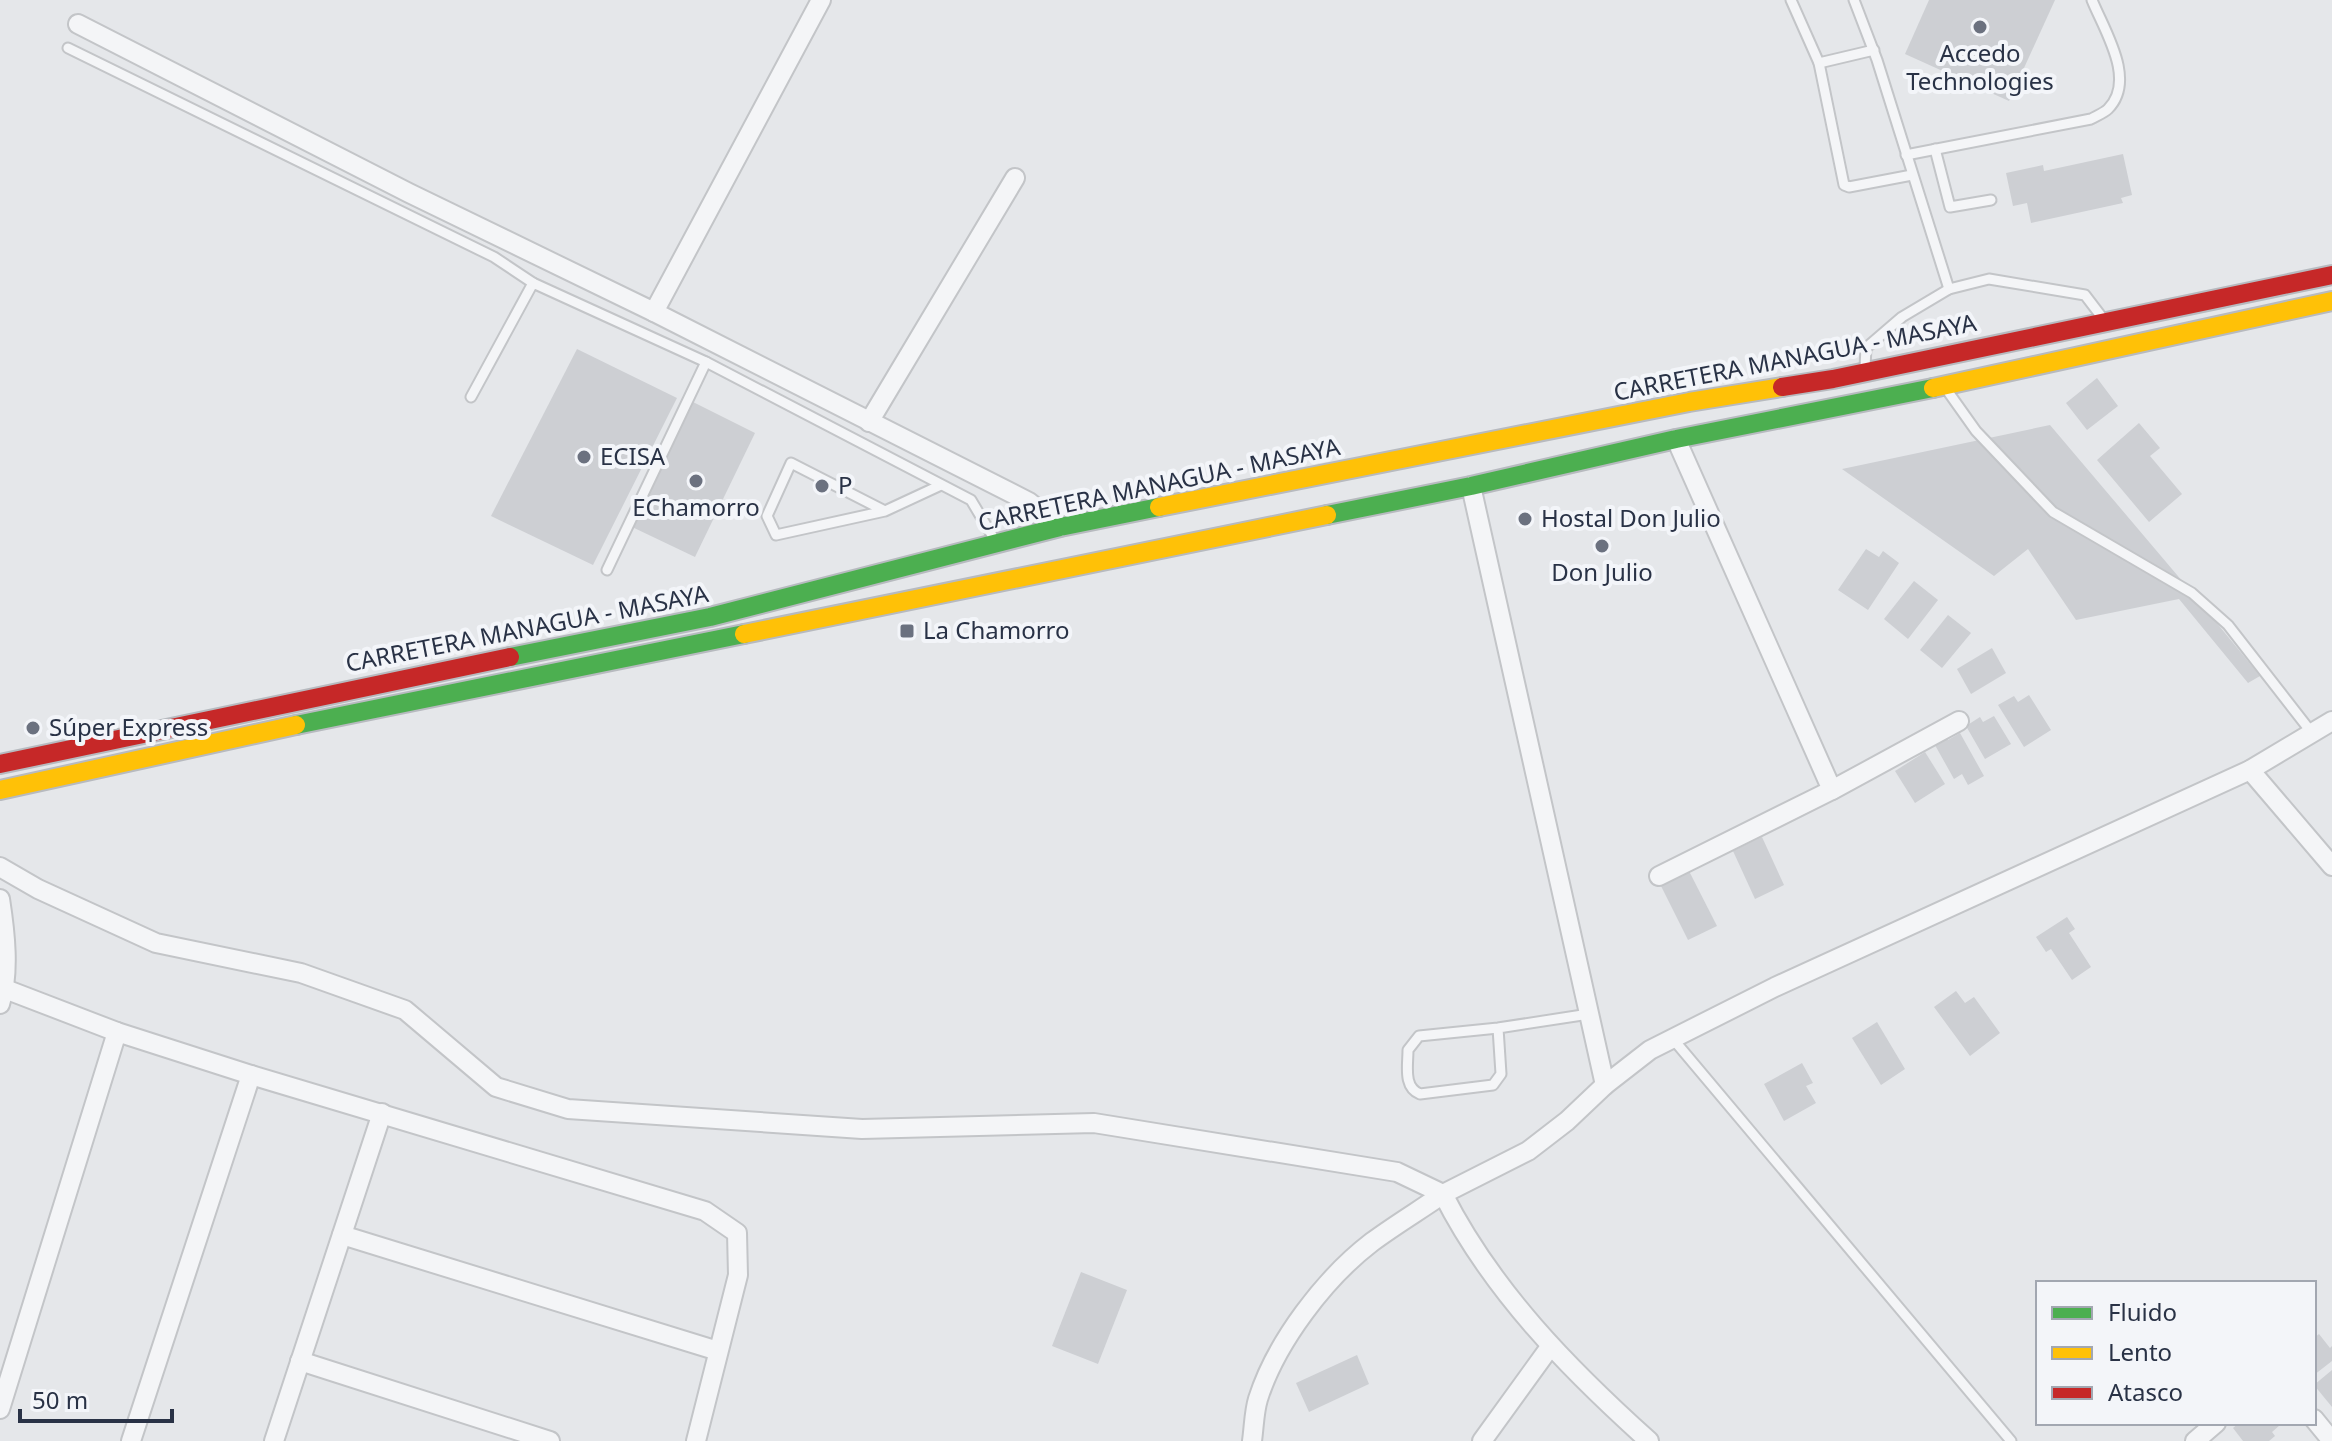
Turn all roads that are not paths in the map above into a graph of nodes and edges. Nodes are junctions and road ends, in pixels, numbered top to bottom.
1 (821, 0) edge
2 (1791, 0) edge
3 (1854, 0) edge
4 (2092, 0) edge
5 (78, 24) dead end
6 (68, 48) dead end
7 (1874, 50) junction
8 (1819, 63) junction
9 (1935, 149) junction
10 (1906, 155) junction
11 (1912, 175) junction
12 (1015, 178) dead end
13 (1991, 200) dead end
14 (2332, 275) edge
15 (533, 283) junction
16 (1949, 289) junction
17 (2332, 301) edge
18 (654, 312) junction
19 (2105, 322) junction
20 (706, 362) junction
21 (1865, 372) junction
22 (1942, 384) junction
23 (471, 397) dead end
24 (869, 422) junction
25 (1676, 439) junction
26 (941, 485) junction
27 (1471, 486) junction
28 (885, 511) junction
29 (1060, 527) junction
30 (996, 543) junction
31 (607, 570) dead end
32 (1959, 721) dead end
33 (2332, 721) edge
34 (2312, 733) junction
35 (0, 764) edge
36 (2250, 770) junction
37 (0, 790) edge
38 (1832, 790) junction
39 (2332, 866) edge
40 (0, 867) edge
41 (1659, 876) dead end
42 (0, 899) edge
43 (2, 997) edge
44 (1589, 1014) junction
45 (1498, 1028) junction
46 (117, 1032) junction
47 (1673, 1039) junction
48 (251, 1075) junction
49 (1605, 1085) junction
50 (382, 1113) junction
51 (1443, 1194) junction
52 (342, 1235) junction
53 (1550, 1347) junction
54 (718, 1351) junction
55 (300, 1361) junction
56 (0, 1409) edge
57 (2316, 1421) edge
58 (2214, 1425) edge
59 (131, 1441) edge
60 (274, 1441) edge
61 (550, 1441) edge
62 (696, 1441) edge
63 (1252, 1441) edge
64 (1482, 1441) edge
65 (1649, 1441) edge
66 (2011, 1441) edge
67 (2195, 1441) edge
68 (2332, 1441) edge

1 - 18 street
2 - 8 lane
3 - 7 lane
4 - 9 lane
5 - 18 street
6 - 15 lane
7 - 8 lane
7 - 10 lane
8 - 11 lane
9 - 10 lane
9 - 13 lane
10 - 11 lane
11 - 16 lane
12 - 24 street
14 - 19 highway, CARRETERA MANAGUA - MASAYA
15 - 20 lane
15 - 23 lane
16 - 19 lane
16 - 21 lane
17 - 22 highway, CARRETERA MANAGUA - MASAYA
18 - 24 street
19 - 21 highway, CARRETERA MANAGUA - MASAYA
20 - 26 lane
20 - 31 lane
21 - 29 highway, CARRETERA MANAGUA - MASAYA
22 - 25 highway, CARRETERA MANAGUA - MASAYA
22 - 34 lane
24 - 29 street
25 - 27 highway, CARRETERA MANAGUA - MASAYA
25 - 38 street
26 - 28 lane
26 - 30 lane
27 - 37 highway, CARRETERA MANAGUA - MASAYA
27 - 44 street
28 - 28 lane
29 - 30 highway, CARRETERA MANAGUA - MASAYA
30 - 35 highway, CARRETERA MANAGUA - MASAYA
32 - 38 street
33 - 34 street
34 - 36 street
36 - 39 street
36 - 47 street
38 - 41 street
40 - 51 street
42 - 43 street
43 - 46 street
44 - 45 lane
44 - 49 street
45 - 45 lane
46 - 48 street
46 - 56 street
47 - 49 street
47 - 66 lane
48 - 50 street
48 - 59 street
49 - 51 street
50 - 52 street
50 - 54 street
51 - 53 street
51 - 63 street
52 - 54 street
52 - 55 street
53 - 64 street
53 - 65 street
54 - 62 street
55 - 60 street
55 - 61 street
57 - 68 street
58 - 67 street

